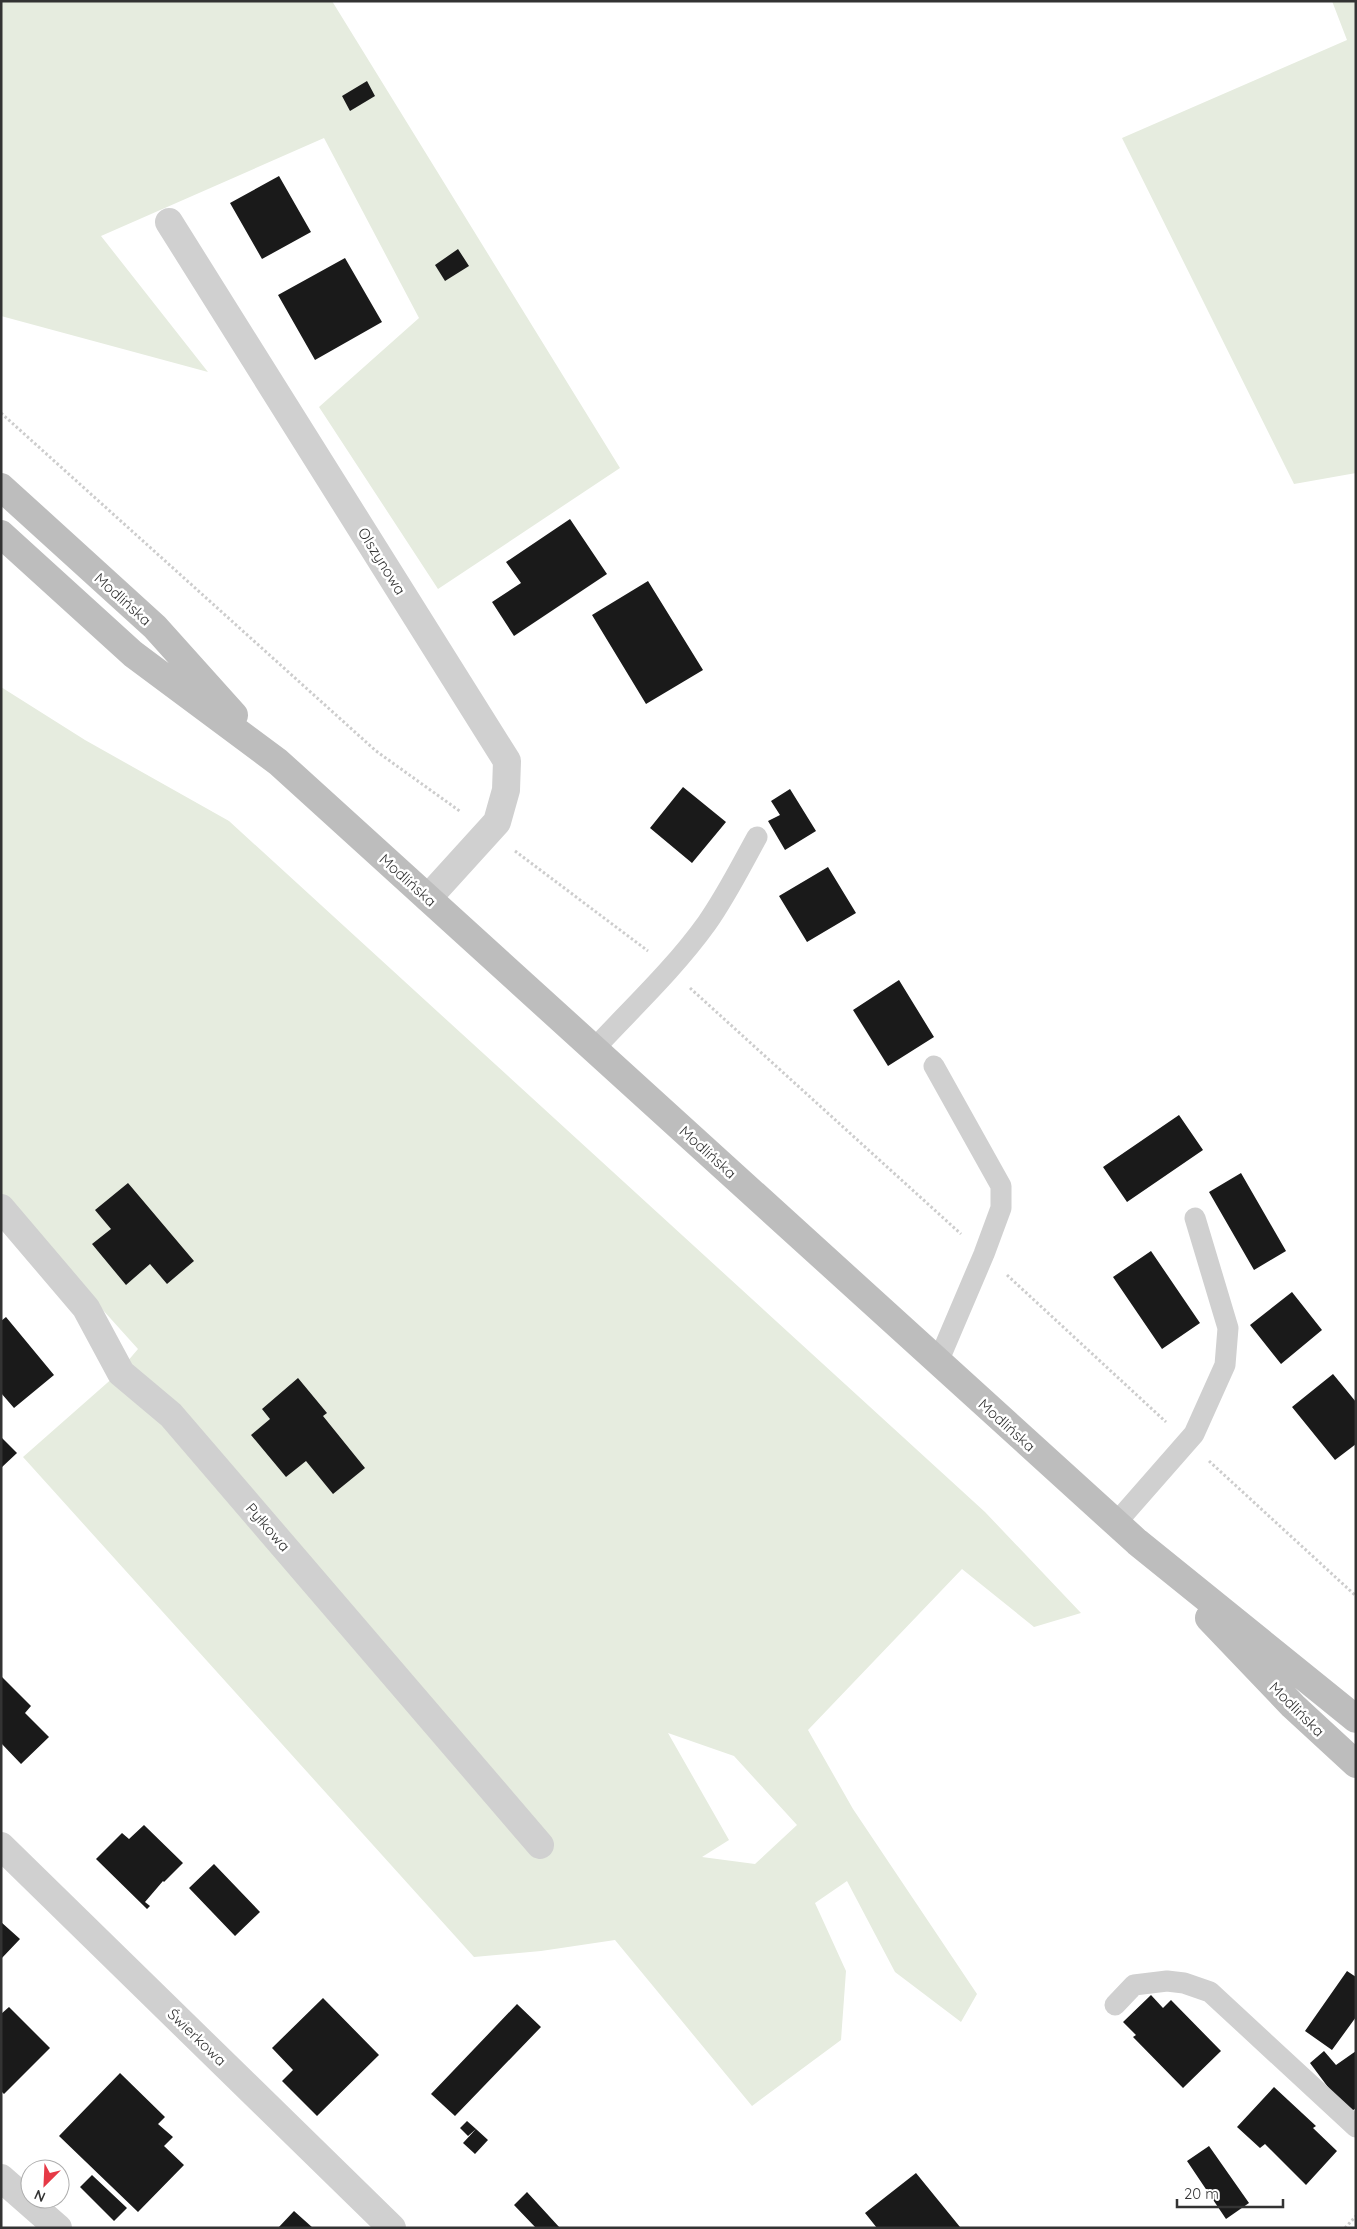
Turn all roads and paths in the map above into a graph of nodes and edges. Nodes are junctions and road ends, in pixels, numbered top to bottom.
1 (169, 222) dead end
2 (1, 487) edge
3 (1, 534) edge
4 (278, 762) junction
5 (756, 837) dead end
6 (428, 898) junction
7 (594, 1049) junction
8 (934, 1066) dead end
9 (1, 1208) edge
10 (1195, 1218) dead end
11 (938, 1362) junction
12 (1116, 1523) junction
13 (1137, 1542) junction
14 (1356, 1719) edge
15 (1356, 1764) edge
16 (540, 1845) dead end
17 (1, 1846) edge
18 (1115, 2005) dead end
19 (1356, 2127) edge
20 (1, 2178) edge
21 (1356, 2216) edge
22 (58, 2228) edge
23 (392, 2228) edge
24 (1345, 2228) edge

1 - 6 street, Olszynowa
2 - 4 main road, Modlińska
3 - 4 main road, Modlińska
4 - 6 main road, Modlińska
5 - 7 lane
6 - 7 main road, Modlińska
7 - 11 main road, Modlińska
8 - 11 lane
9 - 16 street, Pyłkowa
10 - 12 lane
11 - 12 main road, Modlińska
12 - 13 main road, Modlińska
13 - 14 main road, Modlińska
13 - 15 main road, Modlińska
17 - 23 street, Świerkowa
18 - 19 lane
20 - 22 street
21 - 24 path

